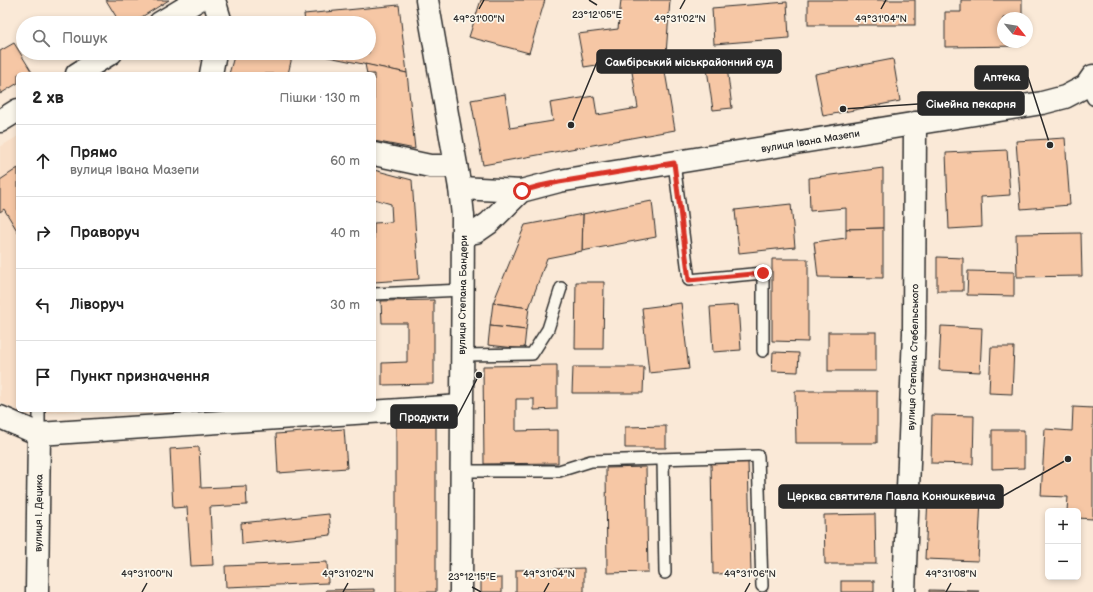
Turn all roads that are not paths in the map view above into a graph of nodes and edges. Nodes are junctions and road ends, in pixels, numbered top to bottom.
1 (198, 0) edge
2 (214, 0) edge
3 (427, 0) edge
4 (172, 16) edge
5 (219, 16) edge
6 (100, 60) edge
7 (214, 60) edge
8 (80, 72) edge
9 (211, 72) edge
10 (1091, 87) edge
11 (16, 111) edge
12 (0, 121) edge
13 (915, 123) junction
14 (376, 154) edge
15 (674, 163) junction
16 (456, 166) junction
17 (460, 188) junction
18 (522, 191) junction
19 (463, 234) junction
20 (561, 288) dead end
21 (463, 290) junction
22 (376, 294) edge
23 (764, 351) dead end
24 (462, 355) junction
25 (461, 406) junction
26 (39, 412) edge
27 (371, 412) edge
28 (376, 412) edge
29 (0, 417) edge
30 (39, 434) junction
31 (663, 459) junction
32 (461, 471) junction
33 (665, 573) dead end
34 (762, 586) dead end
35 (37, 592) edge
36 (461, 592) edge
37 (904, 592) edge

1 - 4 street
2 - 5 street
3 - 16 street, вулиця Степана Бандери
6 - 8 street
7 - 9 street
10 - 13 street, вулиця Івана Мазепи
11 - 12 street
13 - 15 street, вулиця Івана Мазепи
13 - 37 street, вулиця Степана Стебельського
14 - 16 street
15 - 18 street, вулиця Івана Мазепи
15 - 23 lane
16 - 17 street, вулиця Степана Бандери
17 - 18 street, вулиця Івана Мазепи
17 - 19 street, вулиця Степана Бандери
18 - 19 street, вулиця Івана Мазепи
19 - 21 street, вулиця Степана Бандери
20 - 24 lane
21 - 22 lane
21 - 24 street, вулиця Степана Бандери
24 - 25 street, вулиця Степана Бандери
25 - 28 street
25 - 32 street, вулиця Степана Бандери
26 - 30 lane
27 - 30 street
29 - 30 street
30 - 35 street, вулиця І. Децика
31 - 32 lane
31 - 33 lane
31 - 34 lane
32 - 36 street, вулиця Степана Бандери

